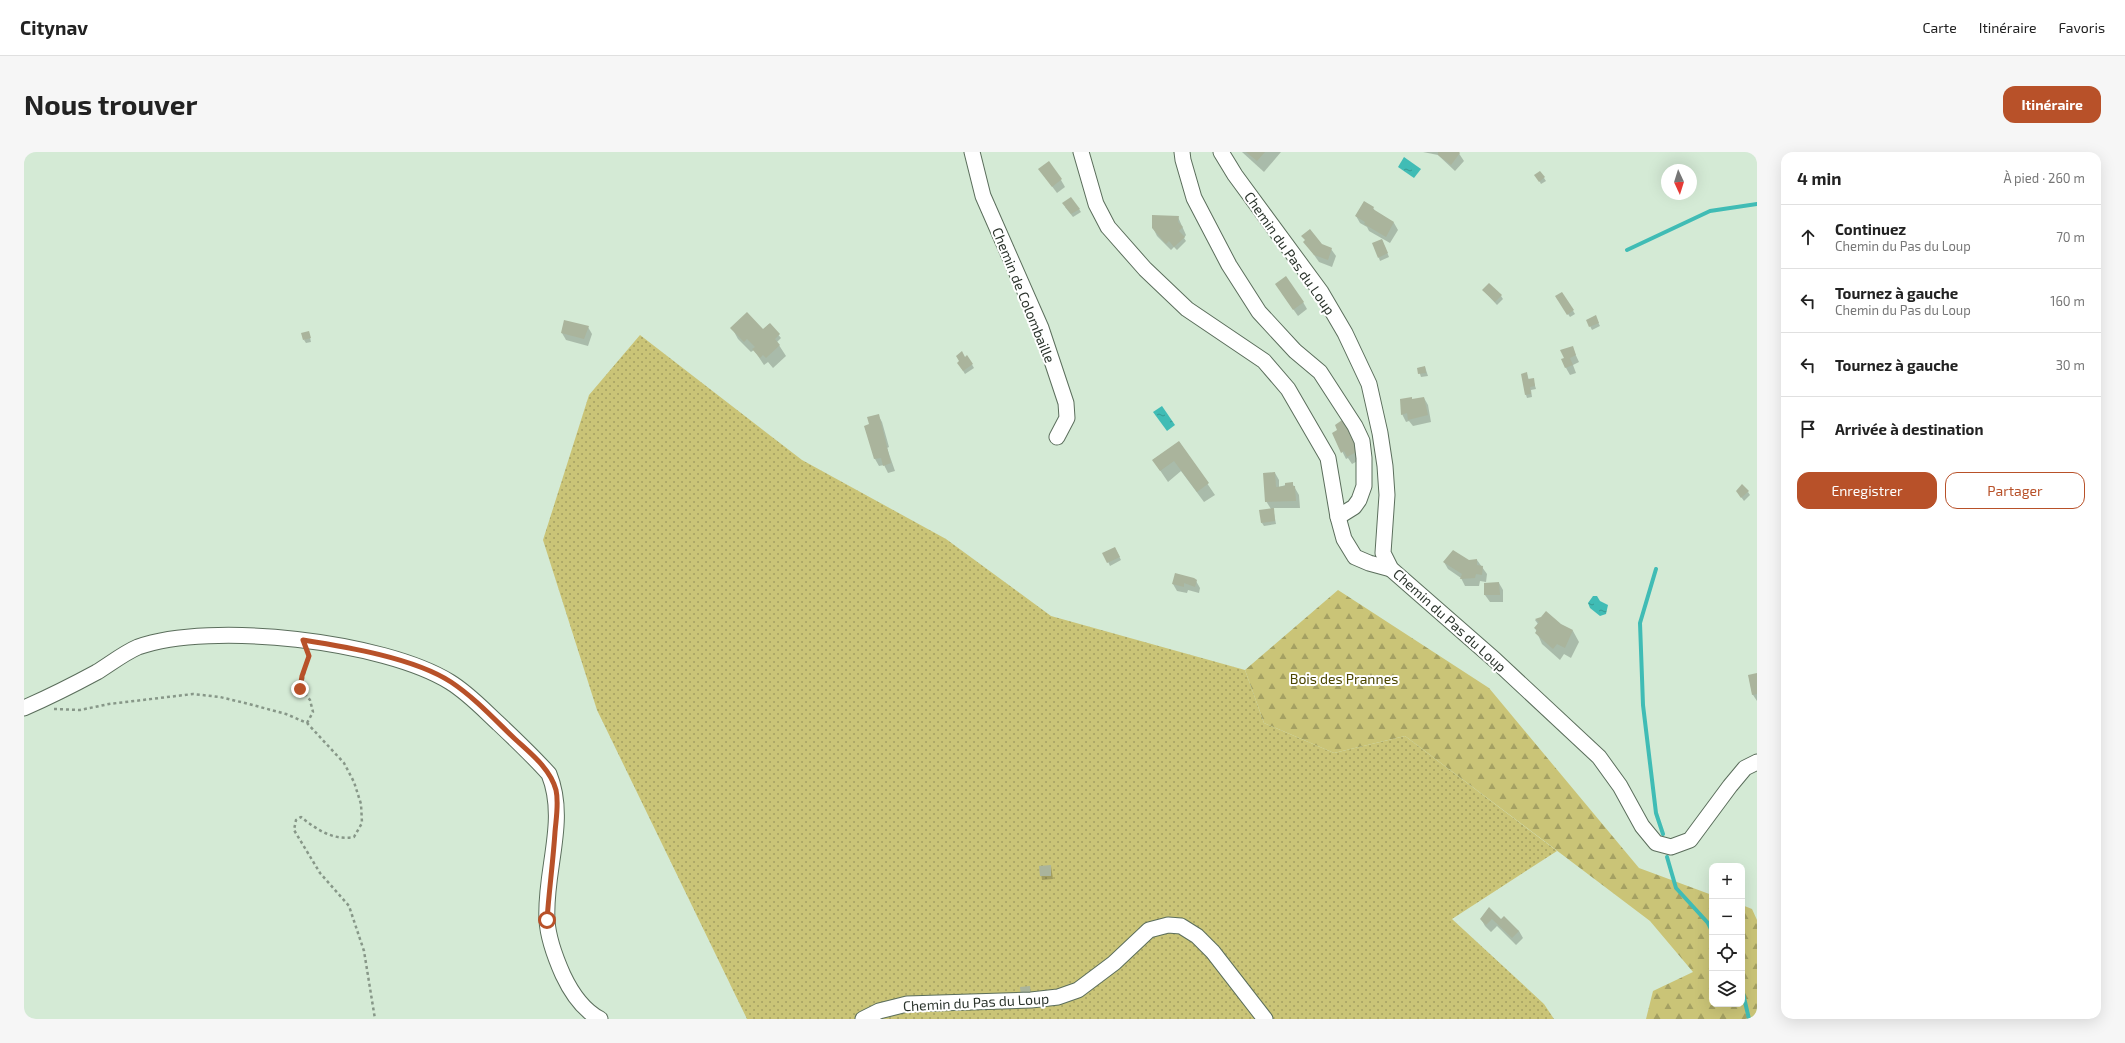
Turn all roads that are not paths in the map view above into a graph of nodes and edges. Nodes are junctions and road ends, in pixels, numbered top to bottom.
1 (972, 152) edge
2 (1081, 152) edge
3 (1182, 152) edge
4 (1221, 152) edge
5 (1057, 437) dead end
6 (1338, 517) junction
7 (1391, 568) junction
8 (24, 708) edge
9 (1757, 762) edge
10 (600, 1019) edge
11 (863, 1019) edge
12 (1265, 1019) edge

1 - 5 street, Chemin de Colombaille
2 - 6 street
3 - 6 street
4 - 7 street, Chemin du Pas du Loup
6 - 7 street
7 - 9 street, Chemin du Pas du Loup
8 - 10 street
11 - 12 street, Chemin du Pas du Loup

